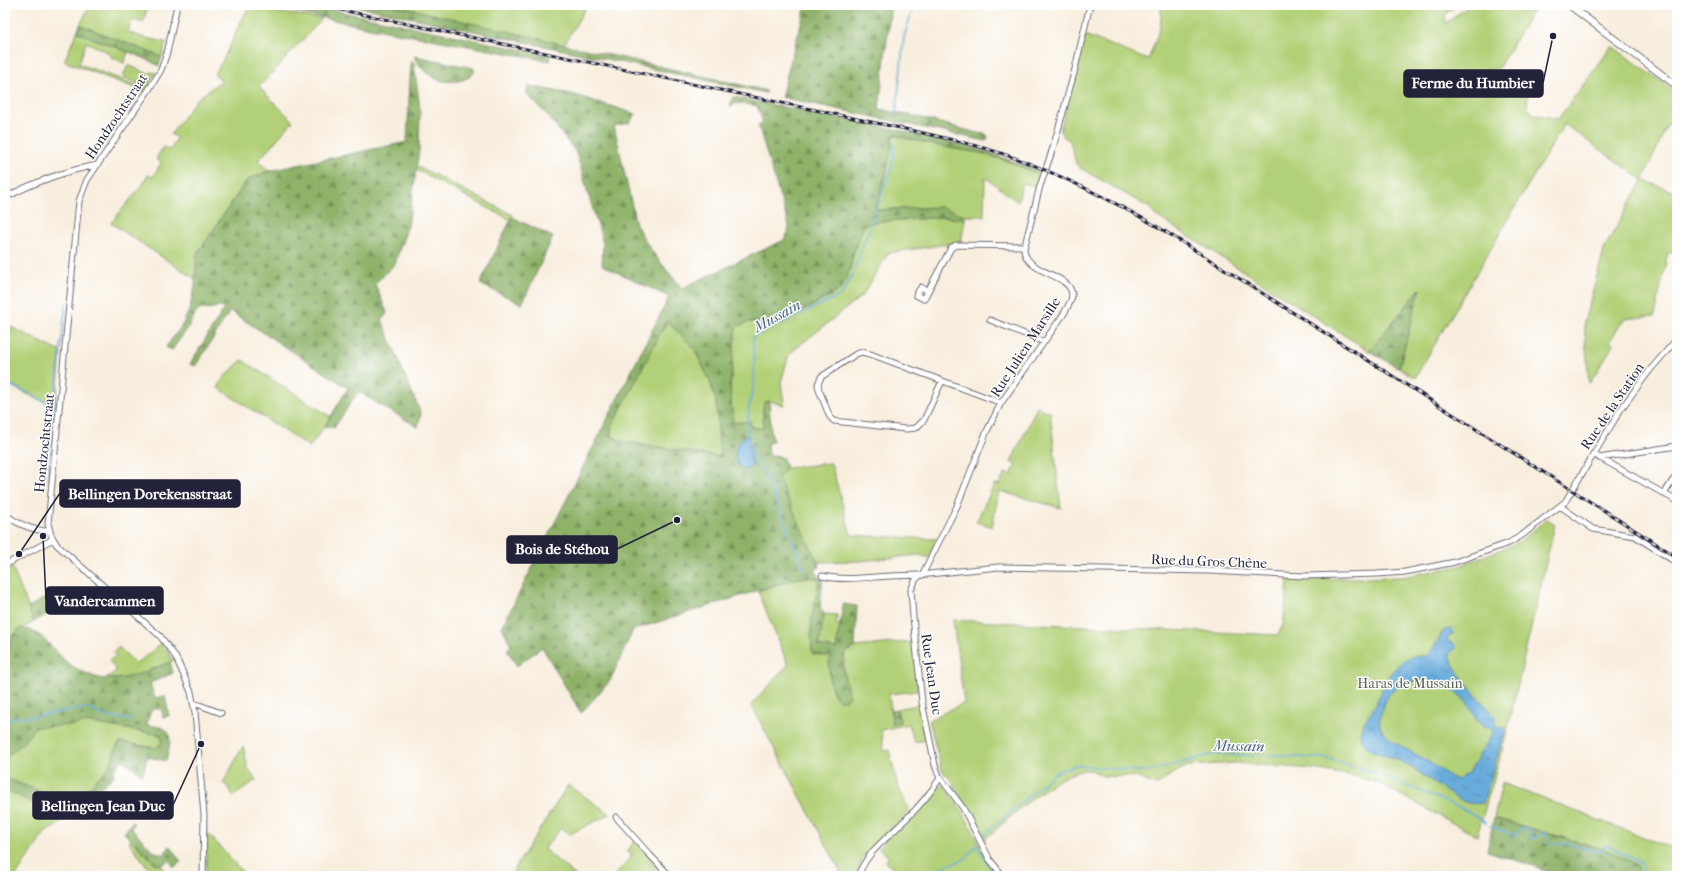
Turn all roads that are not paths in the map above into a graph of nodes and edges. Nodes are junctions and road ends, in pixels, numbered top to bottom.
1 (177, 5) edge
2 (1090, 5) edge
3 (1569, 5) edge
4 (1677, 86) edge
5 (97, 165) junction
6 (83, 168) junction
7 (89, 177) junction
8 (5, 198) edge
9 (1024, 246) junction
10 (928, 291) dead end
11 (990, 320) dead end
12 (1677, 339) edge
13 (1044, 342) junction
14 (942, 381) junction
15 (1001, 403) junction
16 (1677, 446) edge
17 (1593, 454) junction
18 (1598, 458) junction
19 (1677, 474) edge
20 (1572, 490) joint
21 (1664, 494) junction
22 (1677, 501) edge
23 (1560, 506) junction
24 (5, 514) edge
25 (49, 531) junction
26 (53, 539) junction
27 (1677, 563) edge
28 (5, 565) edge
29 (822, 576) dead end
30 (921, 576) junction
31 (194, 703) junction
32 (222, 713) dead end
33 (940, 778) junction
34 (616, 817) dead end
35 (203, 876) edge
36 (670, 876) edge
37 (858, 876) edge
38 (1003, 876) edge

1 - 5 street, Hondzochtstraat
2 - 9 street
3 - 4 main road
5 - 6 street
5 - 7 street, Hondzochtstraat
6 - 7 street
6 - 8 street
7 - 25 street, Hondzochtstraat
9 - 10 street
9 - 13 street, Rue Julien Marsille
11 - 13 street
12 - 17 street, Rue de la Station
13 - 15 street, Rue Julien Marsille
14 - 14 street
14 - 15 street
15 - 30 street, Rue Julien Marsille
16 - 18 street, Rue de la Station
17 - 18 street
17 - 20 street, Rue de la Station
18 - 21 street
19 - 21 street
20 - 23 street, Rue du Gros Chêne
21 - 22 street
23 - 27 street
23 - 30 street, Rue du Gros Chêne
24 - 25 street
25 - 26 street, Hondzochtstraat
26 - 28 street
26 - 31 street, Hondzochtstraat
29 - 30 street, Rue du Gros Chêne
30 - 33 street, Rue Jean Duc
31 - 32 street
31 - 35 street, Hondzochtstraat
33 - 37 street
33 - 38 street, Rue Jean Duc
34 - 36 street

